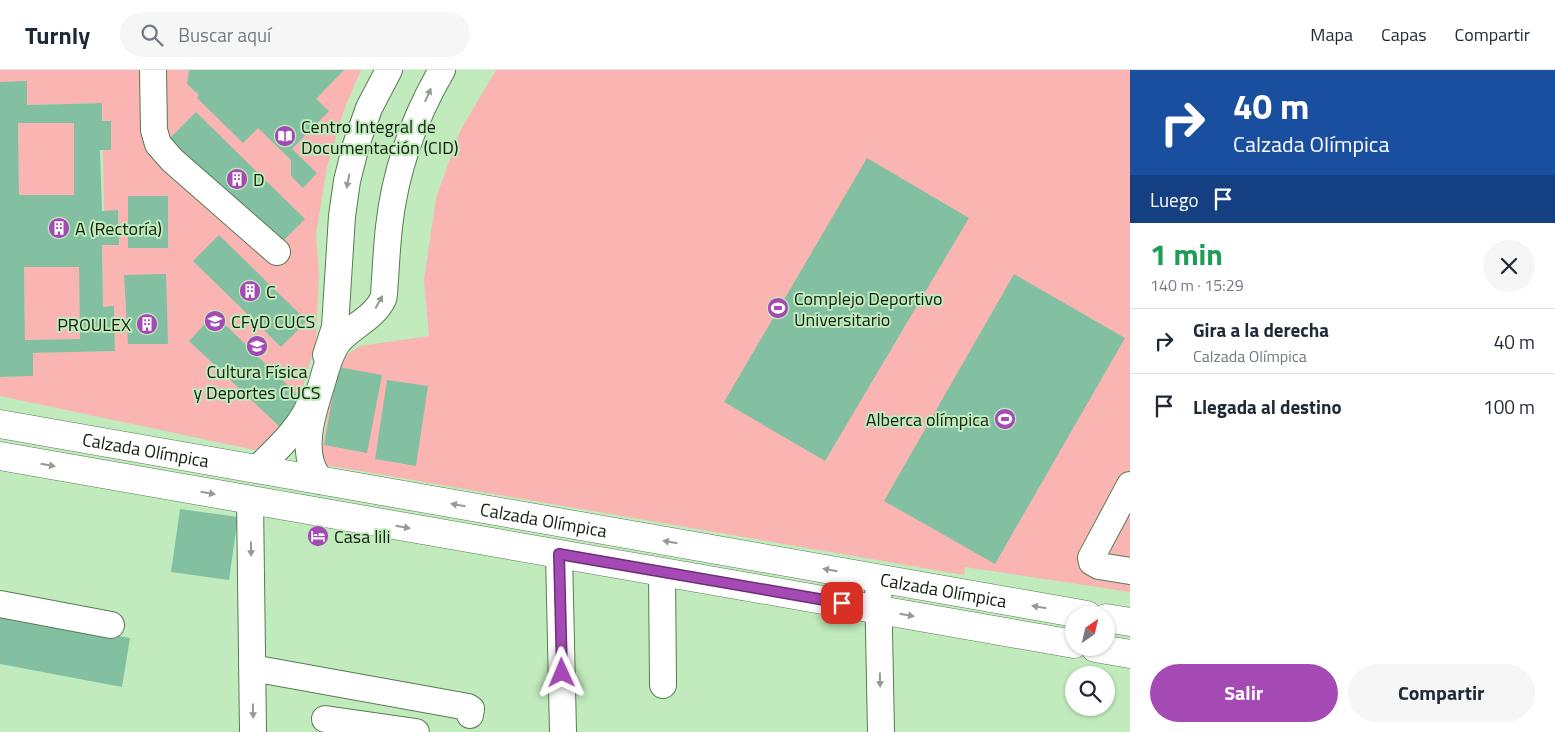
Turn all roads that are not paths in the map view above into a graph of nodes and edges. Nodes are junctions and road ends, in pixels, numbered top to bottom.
1 (152, 70) edge
2 (389, 70) edge
3 (442, 70) edge
4 (277, 252) dead end
5 (343, 329) junction
6 (0, 424) edge
7 (0, 456) edge
8 (257, 469) junction
9 (321, 481) junction
10 (1130, 485) edge
11 (250, 500) junction
12 (559, 554) junction
13 (662, 572) junction
14 (1130, 572) edge
15 (878, 579) junction
16 (0, 604) edge
17 (879, 610) junction
18 (1065, 611) edge
19 (1115, 620) edge
20 (1130, 622) edge
21 (111, 625) dead end
22 (1065, 642) edge
23 (1115, 651) edge
24 (1130, 654) edge
25 (252, 668) junction
26 (663, 685) dead end
27 (408, 696) junction
28 (470, 715) dead end
29 (325, 719) dead end
30 (409, 731) edge
31 (253, 732) edge
32 (563, 732) edge
33 (882, 732) edge

1 - 4 street
2 -> 5 street
5 -> 3 street
5 - 8 street
5 - 9 street
6 - 8 main road, Calzada Olímpica
7 -> 11 main road, Calzada Olímpica
8 - 9 main road, Calzada Olímpica
15 -> 9 main road, Calzada Olímpica
10 - 14 street
11 -> 12 main road, Calzada Olímpica
11 -> 25 street
12 - 13 main road, Calzada Olímpica
12 - 32 street
13 - 17 main road, Calzada Olímpica
13 - 26 street
15 - 17 street
18 -> 15 main road, Calzada Olímpica
16 - 21 street
17 -> 22 main road, Calzada Olímpica
17 -> 33 street
19 - 20 main road
23 - 24 main road
25 - 27 street
25 -> 31 street
27 - 28 street
27 - 30 street
29 - 30 street

